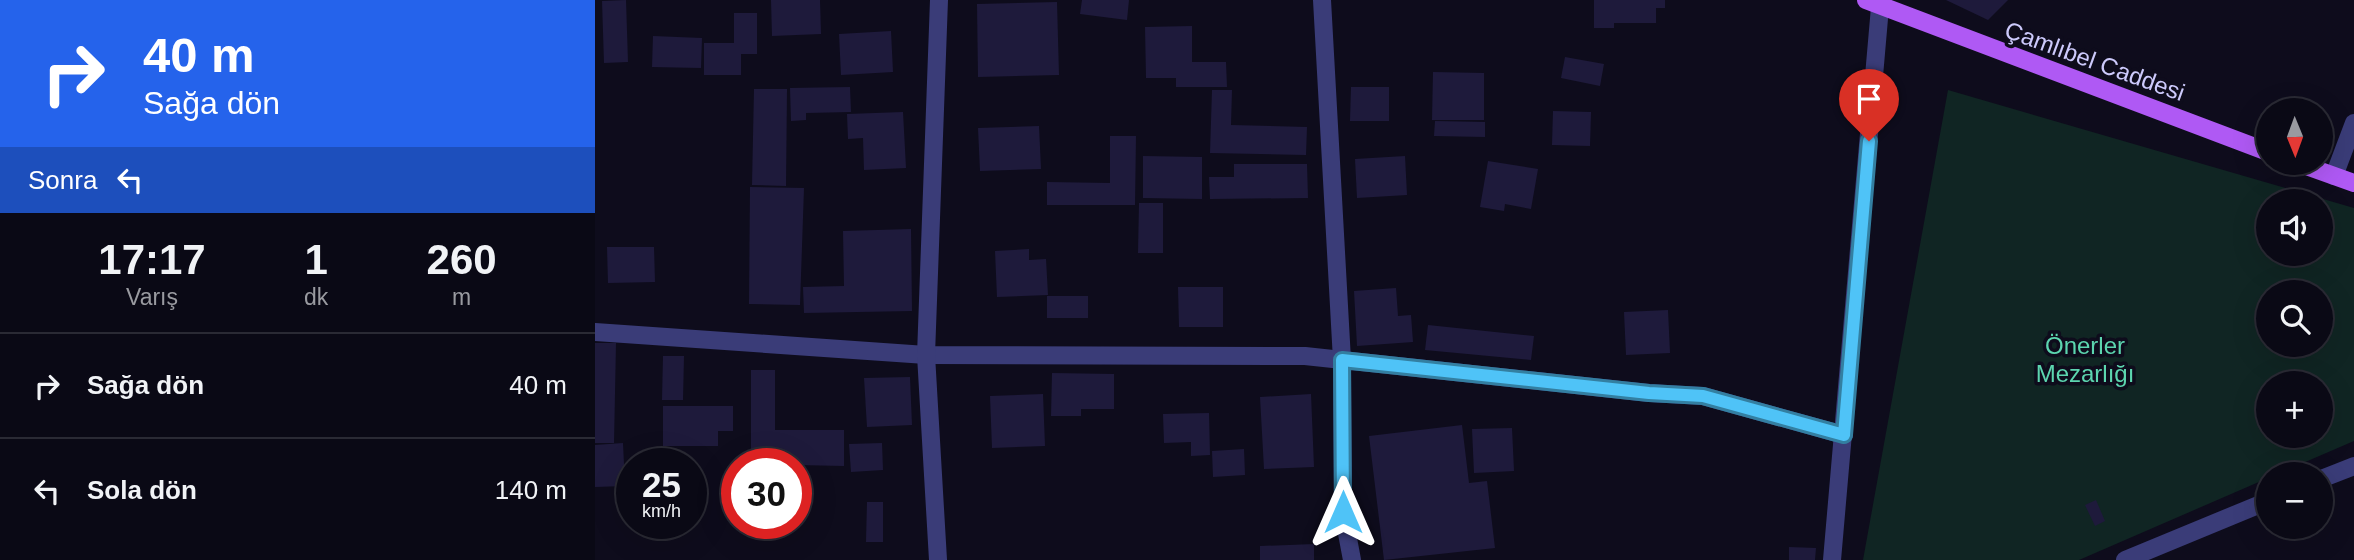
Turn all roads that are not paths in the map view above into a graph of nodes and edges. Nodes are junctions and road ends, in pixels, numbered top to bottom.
1 (940, 0) edge
2 (1322, 0) edge
3 (1873, 3) edge
4 (2354, 123) edge
5 (2256, 147) edge
6 (2334, 176) joint
7 (2354, 183) edge
8 (595, 332) edge
9 (926, 355) junction
10 (1342, 360) junction
11 (1844, 435) junction
12 (2354, 466) edge
13 (2333, 474) edge
14 (2256, 507) edge
15 (2151, 555) edge
16 (937, 560) edge
17 (1352, 560) edge
18 (1832, 560) edge
19 (2125, 560) edge

1 - 9 street
2 - 10 street
3 - 5 main road, Çamlıbel Caddesi
3 - 11 street
4 - 6 street
6 - 7 main road
8 - 9 street
9 - 10 street
9 - 16 street
10 - 11 street
10 - 17 street
11 - 18 street
12 - 13 street
14 - 15 street
15 - 19 street

